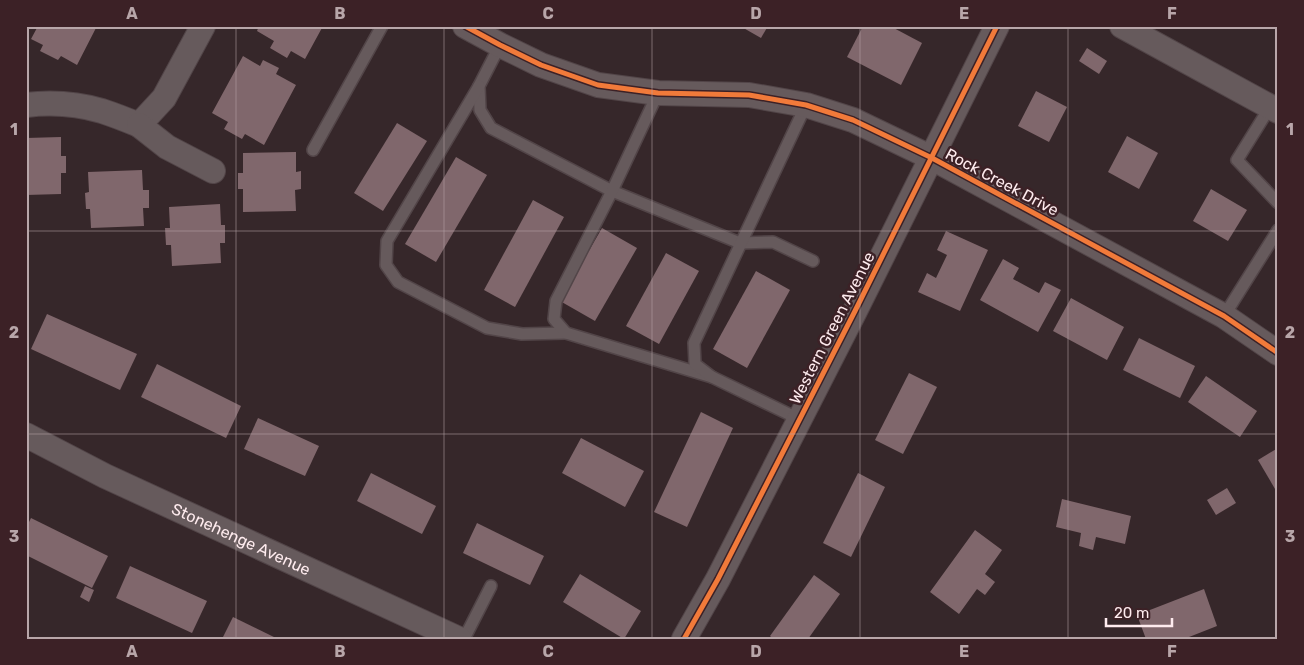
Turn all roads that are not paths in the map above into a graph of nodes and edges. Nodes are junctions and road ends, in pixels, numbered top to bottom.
1 (382, 26) edge
2 (466, 26) edge
3 (997, 26) edge
4 (1122, 26) edge
5 (198, 28) edge
6 (500, 45) junction
7 (479, 86) junction
8 (658, 92) junction
9 (26, 105) edge
10 (806, 105) junction
11 (1274, 109) edge
12 (139, 125) junction
13 (313, 150) dead end
14 (932, 158) junction
15 (213, 171) dead end
16 (612, 191) junction
17 (1278, 203) edge
18 (1278, 230) edge
19 (740, 243) junction
20 (813, 261) dead end
21 (1224, 316) junction
22 (566, 332) junction
23 (1278, 353) edge
24 (712, 377) junction
25 (799, 419) junction
26 (26, 435) edge
27 (491, 586) dead end
28 (459, 639) edge
29 (464, 639) edge
30 (684, 639) edge

1 - 13 lane
2 - 6 street, Rock Creek Drive
3 - 14 street, Western Green Avenue
4 - 11 street
5 - 12 street
6 - 7 lane
6 - 8 street, Rock Creek Drive
7 - 16 lane
7 - 22 lane
8 - 10 street, Rock Creek Drive
8 - 16 lane
9 - 12 street
10 - 14 street, Rock Creek Drive
10 - 19 lane
11 - 17 lane
12 - 15 street
14 - 21 street, Rock Creek Drive
14 - 25 street, Western Green Avenue
16 - 19 lane
16 - 22 lane
18 - 21 lane
19 - 20 lane
19 - 24 lane
21 - 23 street, Rock Creek Drive
22 - 24 lane
24 - 25 lane
25 - 30 street, Western Green Avenue
26 - 28 street, Stonehenge Avenue
27 - 29 lane

